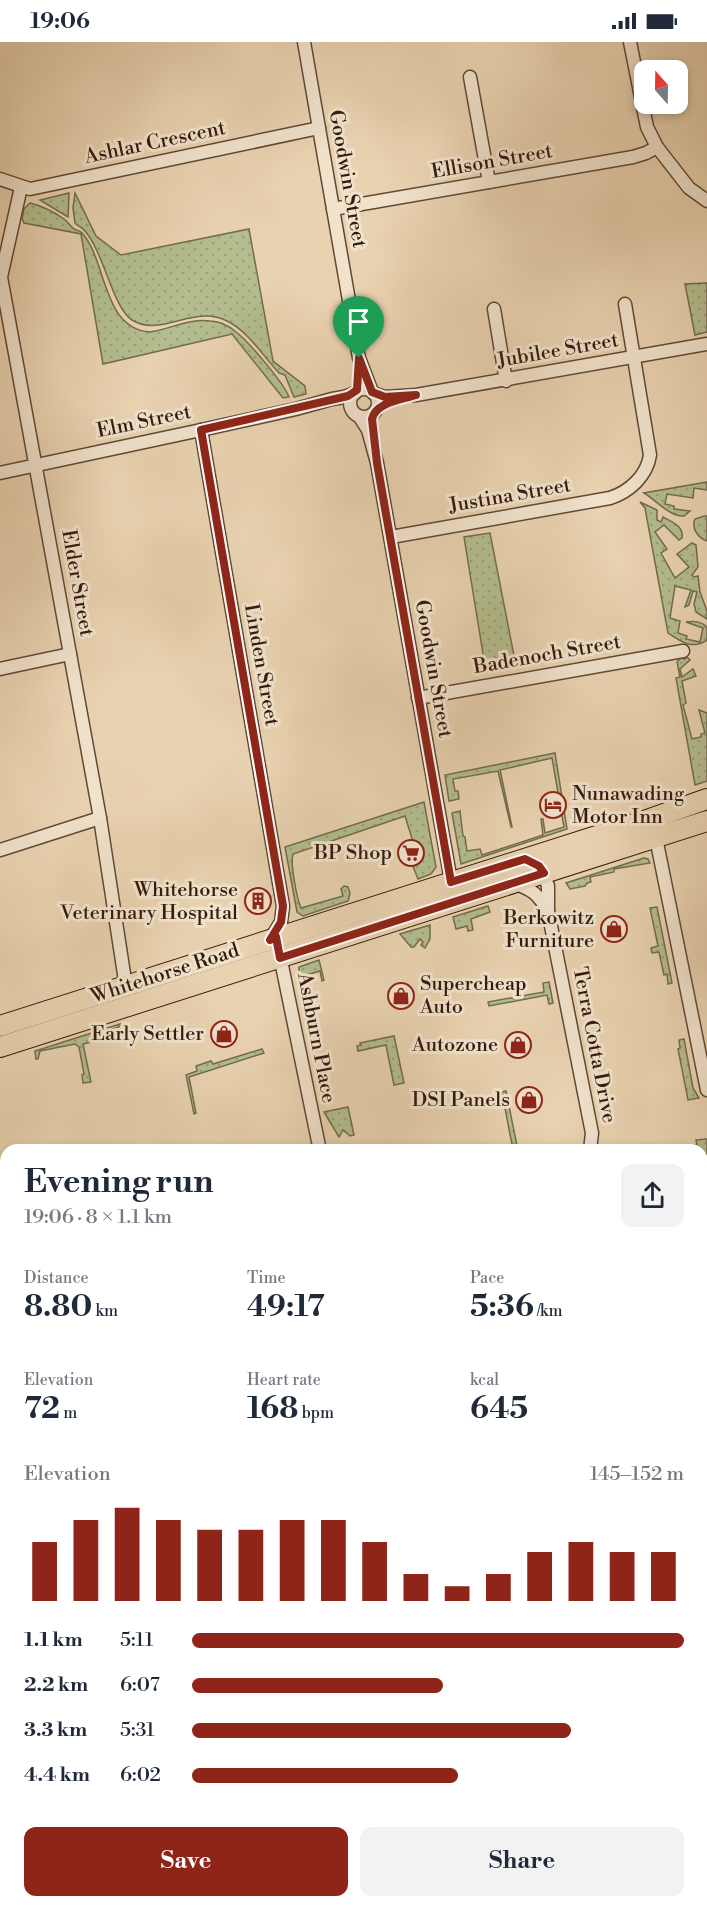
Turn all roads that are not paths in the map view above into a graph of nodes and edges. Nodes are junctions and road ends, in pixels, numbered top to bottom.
1 (304, 42) edge
2 (630, 42) edge
3 (470, 77) dead end
4 (318, 128) junction
5 (657, 147) junction
6 (0, 178) edge
7 (489, 182) junction
8 (21, 187) junction
9 (707, 201) edge
10 (333, 209) junction
11 (0, 277) edge
12 (625, 304) dead end
13 (494, 309) dead end
14 (707, 344) edge
15 (359, 358) junction
16 (635, 358) junction
17 (506, 381) junction
18 (355, 392) junction
19 (372, 392) junction
20 (416, 395) junction
21 (296, 409) junction
22 (375, 412) junction
23 (356, 414) junction
24 (201, 430) junction
25 (377, 463) junction
26 (35, 465) junction
27 (0, 472) edge
28 (391, 537) junction
29 (683, 651) dead end
30 (70, 654) junction
31 (0, 669) edge
32 (418, 698) junction
33 (707, 799) edge
34 (100, 818) junction
35 (707, 822) edge
36 (656, 838) junction
37 (0, 850) edge
38 (525, 859) junction
39 (544, 873) junction
40 (451, 882) junction
41 (513, 883) junction
42 (283, 906) junction
43 (548, 911) junction
44 (306, 928) junction
45 (273, 938) junction
46 (280, 958) junction
47 (126, 987) junction
48 (0, 1026) edge
49 (0, 1047) edge
50 (707, 1090) edge
51 (319, 1144) edge
52 (591, 1144) edge

1 - 4 street, Goodwin Street
2 - 5 street
3 - 7 street
4 - 8 street, Ashlar Crescent
4 - 10 street, Goodwin Street
5 - 7 street, Ellison Street
5 - 9 street
6 - 8 street, Ashlar Crescent
7 - 10 street, Ellison Street
8 - 11 street, Elder Street
10 - 15 street, Goodwin Street
11 - 26 street, Elder Street
12 - 16 street
13 - 17 street
14 - 16 street, Jubilee Street
15 - 18 street, Goodwin Street
15 - 19 street, Goodwin Street
16 - 17 street, Jubilee Street
16 - 28 street, Justina Street
17 - 20 street, Jubilee Street
18 - 19 street
18 - 21 street, Elm Street
18 - 23 street
19 - 20 street, Jubilee Street
19 - 22 street
20 - 22 street, Jubilee Street
21 - 23 street, Elm Street
21 - 24 street, Elm Street
22 - 23 street
22 - 25 street, Goodwin Street
23 - 25 street, Goodwin Street
24 - 26 street, Elm Street
24 - 42 street, Linden Street
25 - 28 street, Goodwin Street
26 - 27 street, Elm Street
26 - 30 street, Elder Street
28 - 32 street, Goodwin Street
29 - 32 street, Badenoch Street
30 - 31 street
30 - 34 street, Elder Street
32 - 40 street, Goodwin Street
33 - 38 main road, Whitehorse Road
34 - 37 street
34 - 47 street, Elder Street
35 - 36 main road, Whitehorse Road
36 - 39 main road, Whitehorse Road
36 - 50 street
38 - 39 street
38 - 40 main road, Whitehorse Road
39 - 41 main road, Whitehorse Road
39 - 43 street, Terra Cotta Drive
40 - 44 main road, Whitehorse Road
41 - 43 street
41 - 46 main road, Whitehorse Road
42 - 44 street
42 - 45 street, Linden Street
43 - 52 street, Terra Cotta Drive
44 - 45 main road, Whitehorse Road
45 - 46 street, Ashburn Place
45 - 47 main road, Whitehorse Road
46 - 49 main road, Whitehorse Road
46 - 51 street, Ashburn Place
47 - 48 main road, Whitehorse Road

